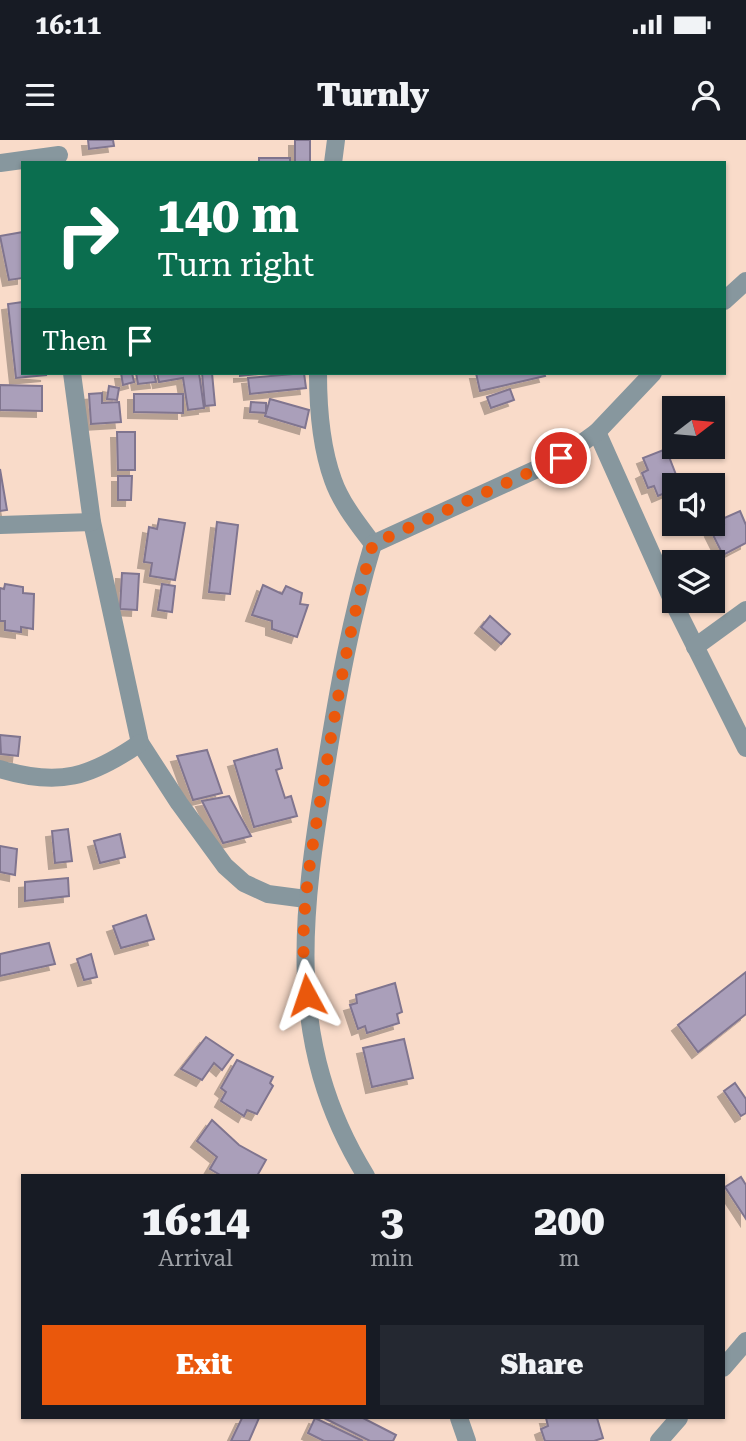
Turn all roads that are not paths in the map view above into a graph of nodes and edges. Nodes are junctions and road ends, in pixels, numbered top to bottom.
1 (336, 140) edge
2 (59, 153) edge
3 (333, 161) edge
4 (0, 163) edge
5 (746, 281) edge
6 (726, 299) edge
7 (72, 375) edge
8 (318, 375) edge
9 (651, 375) edge
10 (597, 432) junction
11 (92, 522) junction
12 (0, 525) edge
13 (373, 544) junction
14 (746, 610) edge
15 (695, 647) junction
16 (140, 743) junction
17 (746, 748) edge
18 (0, 769) edge
19 (306, 900) junction
20 (365, 1174) edge
21 (746, 1341) edge
22 (725, 1366) edge
23 (460, 1419) edge
24 (678, 1419) edge
25 (467, 1441) edge
26 (659, 1441) edge

1 - 3 street
2 - 4 street
5 - 6 street
7 - 11 street
8 - 13 street
9 - 10 street
10 - 13 street
10 - 15 street
11 - 12 street
11 - 16 street
13 - 19 street
14 - 15 street
15 - 17 street
16 - 18 street
16 - 19 street
19 - 20 street
21 - 22 street
23 - 25 street
24 - 26 street

